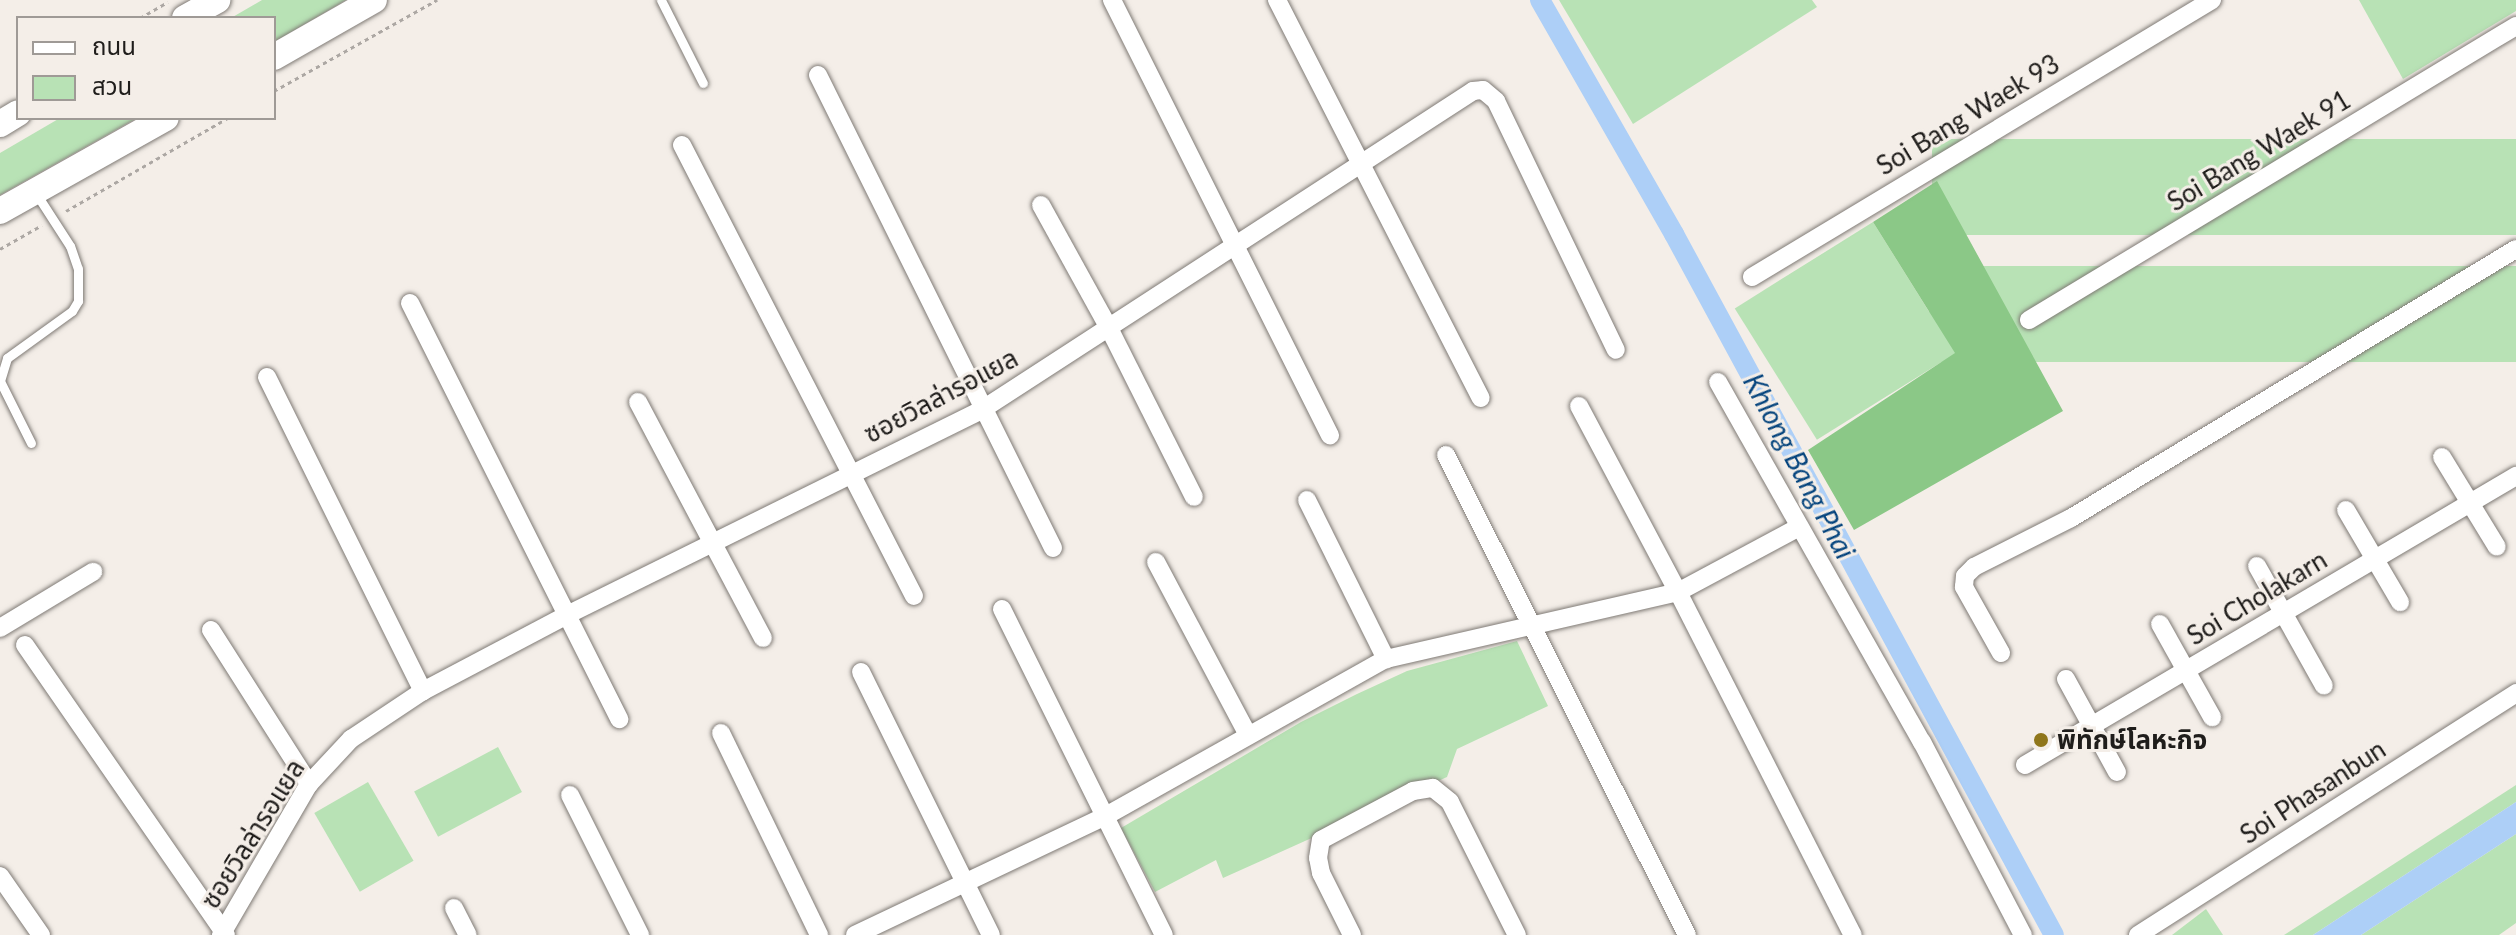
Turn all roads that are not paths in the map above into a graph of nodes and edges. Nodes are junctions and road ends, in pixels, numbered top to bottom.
1 (217, 0) edge
2 (374, 0) edge
3 (661, 0) edge
4 (1112, 0) edge
5 (1277, 0) edge
6 (2212, 0) edge
7 (189, 16) edge
8 (2516, 26) edge
9 (276, 56) edge
10 (818, 75) dead end
11 (703, 83) dead end
12 (162, 120) edge
13 (682, 145) dead end
14 (1360, 161) junction
15 (35, 192) junction
16 (1041, 205) dead end
17 (0, 211) edge
18 (1235, 246) junction
19 (2516, 249) edge
20 (1752, 277) dead end
21 (410, 303) dead end
22 (2029, 320) dead end
23 (1109, 328) junction
24 (1616, 350) dead end
25 (267, 377) dead end
26 (1718, 382) dead end
27 (1481, 398) dead end
28 (638, 402) dead end
29 (1579, 406) dead end
30 (983, 409) junction
31 (1330, 435) dead end
32 (31, 443) dead end
33 (1446, 455) dead end
34 (2442, 457) dead end
35 (848, 474) junction
36 (2516, 476) edge
37 (1194, 497) dead end
38 (1307, 500) dead end
39 (2470, 502) junction
40 (2346, 510) dead end
41 (1799, 527) junction
42 (713, 541) junction
43 (2497, 547) dead end
44 (1053, 548) dead end
45 (2374, 558) junction
46 (1156, 562) dead end
47 (2257, 566) dead end
48 (93, 572) dead end
49 (1678, 592) junction
50 (914, 596) dead end
51 (2400, 602) dead end
52 (1002, 609) dead end
53 (2283, 612) junction
54 (567, 615) junction
55 (2160, 624) dead end
56 (1532, 626) junction
57 (0, 628) edge
58 (211, 630) dead end
59 (763, 638) dead end
60 (25, 645) dead end
61 (2001, 653) dead end
62 (1386, 659) junction
63 (2186, 671) junction
64 (861, 672) dead end
65 (2066, 679) dead end
66 (2324, 686) dead end
67 (423, 691) junction
68 (2516, 693) edge
69 (2212, 717) dead end
70 (619, 719) dead end
71 (2092, 727) junction
72 (721, 733) dead end
73 (1248, 735) junction
74 (2025, 765) dead end
75 (2117, 772) dead end
76 (309, 784) junction
77 (570, 795) dead end
78 (1104, 817) junction
79 (0, 876) edge
80 (965, 884) junction
81 (454, 908) dead end
82 (224, 934) edge
83 (41, 935) edge
84 (468, 935) edge
85 (640, 935) edge
86 (819, 935) edge
87 (855, 935) edge
88 (991, 935) edge
89 (1164, 935) edge
90 (1352, 935) edge
91 (1517, 935) edge
92 (1687, 935) edge
93 (1853, 935) edge
94 (2023, 935) edge
95 (2138, 935) edge

1 - 7 main road
2 - 9 main road
3 - 11 lane
4 - 18 street
5 - 14 street
6 - 20 street, Soi Bang Waek 93
8 - 22 street, Soi Bang Waek 91
10 - 30 street
12 - 15 main road
13 - 35 street
14 - 18 street, ซอยวิลล่ารอแยล
14 - 24 street, ซอยวิลล่ารอแยล
14 - 27 street
15 - 17 main road
15 - 32 lane
16 - 23 street
18 - 23 street, ซอยวิลล่ารอแยล
18 - 31 street
19 - 61 street
21 - 54 street
23 - 30 street, ซอยวิลล่ารอแยล
23 - 37 street
25 - 67 street
26 - 41 street
28 - 42 street
29 - 49 street
30 - 35 street, ซอยวิลล่ารอแยล
30 - 44 street
33 - 56 street
34 - 39 street
35 - 42 street, ซอยวิลล่ารอแยล
35 - 50 street
36 - 39 street, Soi Cholakarn
38 - 62 street
39 - 43 street
39 - 45 street, Soi Cholakarn
40 - 45 street
41 - 49 street
41 - 94 street
42 - 54 street, ซอยวิลล่ารอแยล
42 - 59 street
45 - 51 street
45 - 53 street, Soi Cholakarn
46 - 73 street
47 - 53 street
48 - 57 street
49 - 56 street
49 - 93 street
52 - 78 street
53 - 63 street, Soi Cholakarn
53 - 66 street
54 - 67 street, ซอยวิลล่ารอแยล
54 - 70 street
55 - 63 street
56 - 62 street
56 - 92 street
58 - 76 street
60 - 82 street
62 - 73 street
63 - 69 street
63 - 71 street, Soi Cholakarn
64 - 80 street
65 - 71 street
67 - 76 street, ซอยวิลล่ารอแยล
68 - 95 street, Soi Phasanbun
71 - 74 street, Soi Cholakarn
71 - 75 street
72 - 86 street
73 - 78 street
76 - 82 street, ซอยวิลล่ารอแยล
77 - 85 street
78 - 80 street
78 - 89 street
79 - 83 street
80 - 87 street
80 - 88 street
81 - 84 street
90 - 91 street

